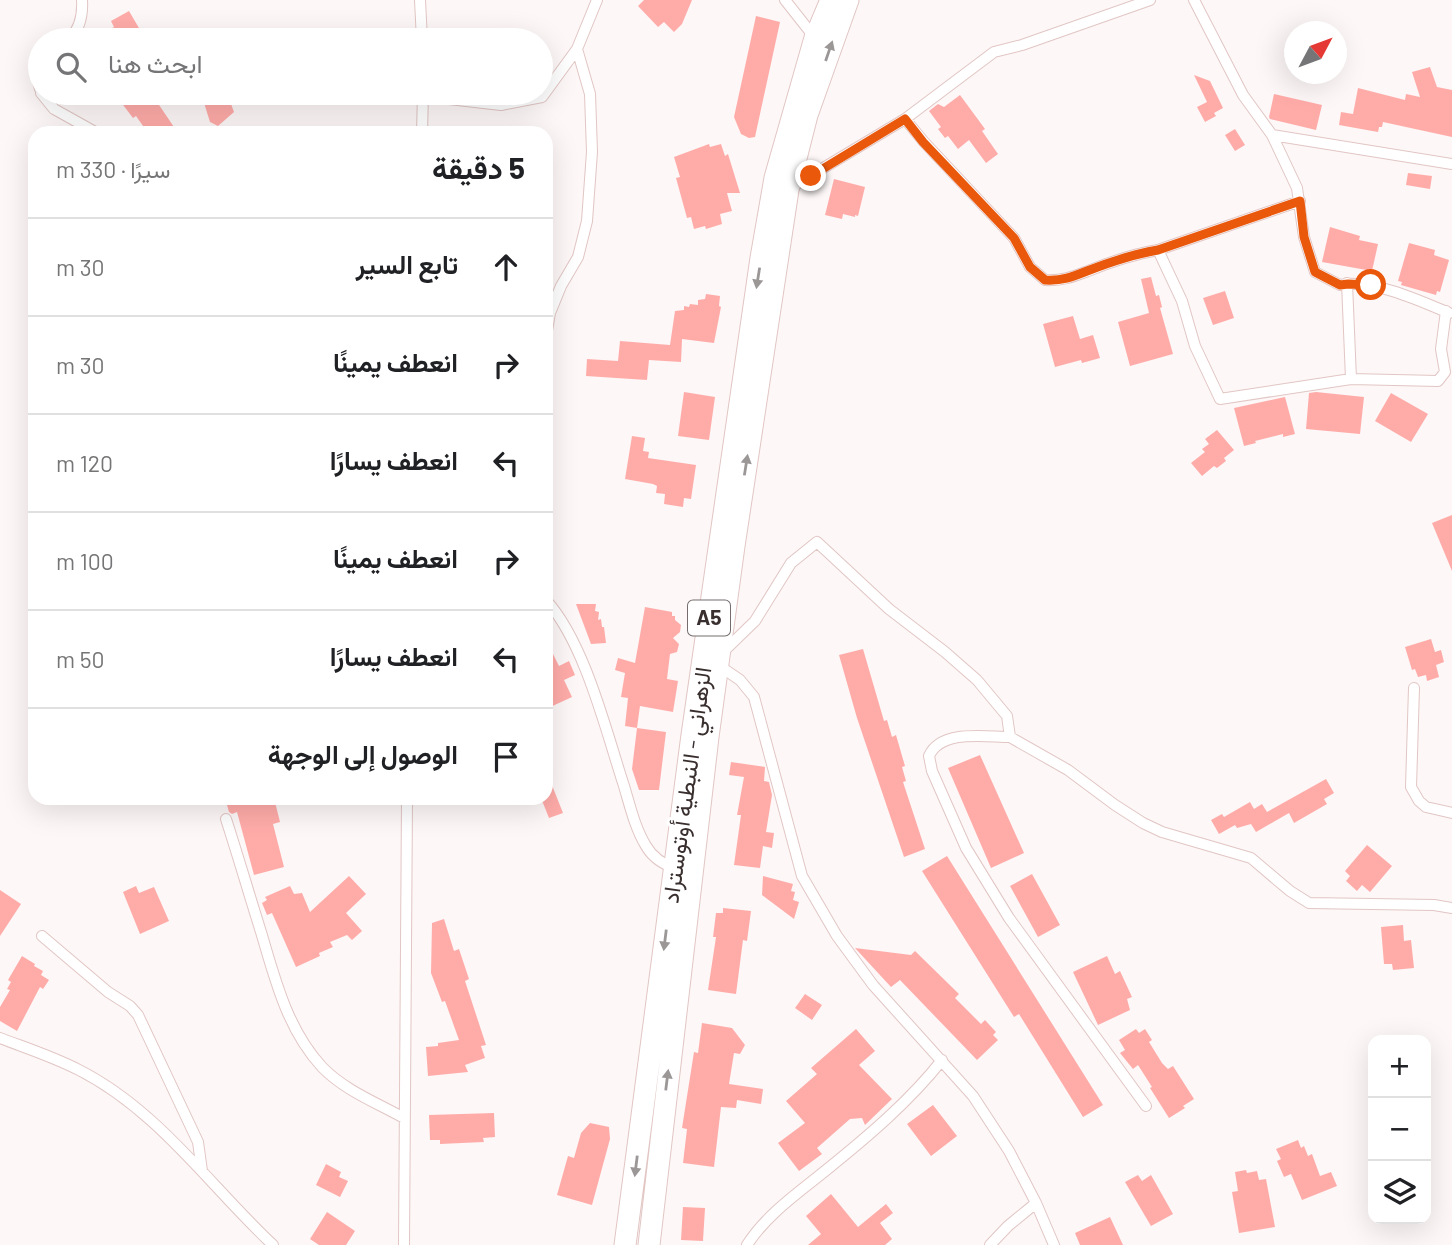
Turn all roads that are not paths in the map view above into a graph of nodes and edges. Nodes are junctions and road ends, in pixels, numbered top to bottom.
1 (82, 0) edge
2 (421, 0) edge
3 (597, 0) edge
4 (785, 0) edge
5 (831, 0) edge
6 (848, 0) edge
7 (1150, 0) edge
8 (1194, 0) edge
9 (78, 28) edge
10 (422, 28) edge
11 (815, 37) junction
12 (577, 50) junction
13 (553, 82) edge
14 (51, 105) edge
15 (423, 105) edge
16 (905, 119) junction
17 (84, 126) edge
18 (422, 126) edge
19 (1272, 135) junction
20 (1452, 164) edge
21 (788, 190) junction
22 (1300, 201) junction
23 (1158, 250) junction
24 (1348, 284) junction
25 (553, 306) edge
26 (1449, 313) edge
27 (1351, 379) junction
28 (553, 610) edge
29 (713, 672) junction
30 (1414, 688) dead end
31 (700, 736) junction
32 (1010, 737) junction
33 (407, 805) edge
34 (1452, 813) edge
35 (226, 819) dead end
36 (675, 868) junction
37 (1452, 907) edge
38 (42, 936) dead end
39 (0, 1038) edge
40 (942, 1060) junction
41 (1146, 1106) dead end
42 (404, 1118) junction
43 (202, 1171) junction
44 (1036, 1203) junction
45 (273, 1245) edge
46 (404, 1245) edge
47 (625, 1245) edge
48 (650, 1245) edge
49 (747, 1245) edge
50 (990, 1245) edge
51 (1054, 1245) edge

1 - 9 street
2 - 10 street
3 - 12 street
4 - 11 street
5 - 11 highway, الزهراني - النبطية أوتوستراد / A5
21 -> 6 highway, الزهراني - النبطية أوتوستراد / A5
7 - 16 street
8 - 19 street
11 -> 29 highway, الزهراني - النبطية أوتوستراد / A5
12 - 13 street
12 - 25 street
14 - 17 street
15 - 18 street
16 - 21 street
16 - 23 street
19 - 20 street
19 - 22 street
29 -> 21 highway, الزهراني - النبطية أوتوستراد / A5
22 - 23 street
22 - 24 street
23 - 27 street
24 - 26 street
24 - 27 street
26 - 27 street
28 - 36 street
29 - 31 highway, الزهراني - النبطية أوتوستراد / A5
29 - 32 street
29 - 40 street
30 - 34 street
31 - 36 highway, الزهراني - النبطية أوتوستراد / A5
48 -> 31 highway, الزهراني - النبطية أوتوستراد / A5
32 - 37 street
32 - 41 street
33 - 42 street
35 - 42 street
36 -> 47 highway, الزهراني - النبطية أوتوستراد / A5
38 - 43 street
39 - 43 street
40 - 44 street
40 - 49 street
42 - 46 street
43 - 45 street
44 - 50 street
44 - 51 street

